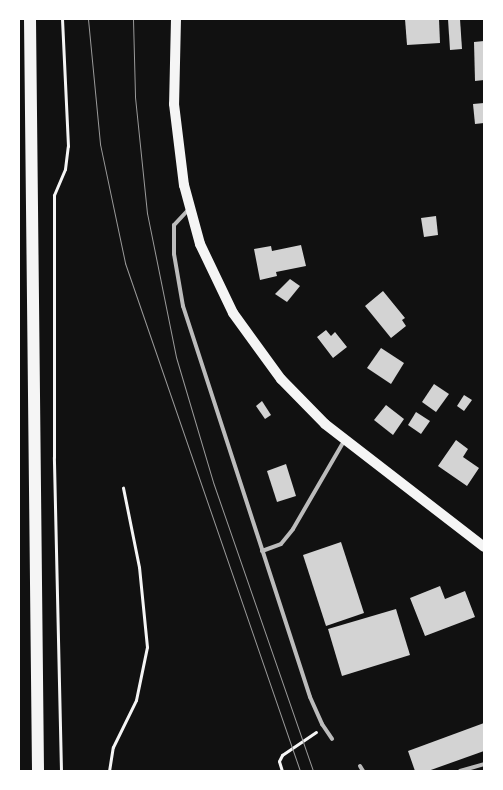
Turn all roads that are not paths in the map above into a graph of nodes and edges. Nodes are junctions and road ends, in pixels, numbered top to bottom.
1 (30, 19) edge
2 (176, 19) edge
3 (189, 209) junction
4 (344, 440) junction
5 (484, 547) edge
6 (262, 551) junction
7 (332, 738) dead end
8 (484, 764) edge
9 (360, 766) dead end
10 (38, 771) edge
11 (363, 771) edge
12 (460, 771) edge

1 - 10 main road
2 - 3 main road
3 - 4 main road
3 - 6 lane
4 - 5 main road
4 - 6 lane
6 - 7 lane
8 - 12 lane
9 - 11 lane

